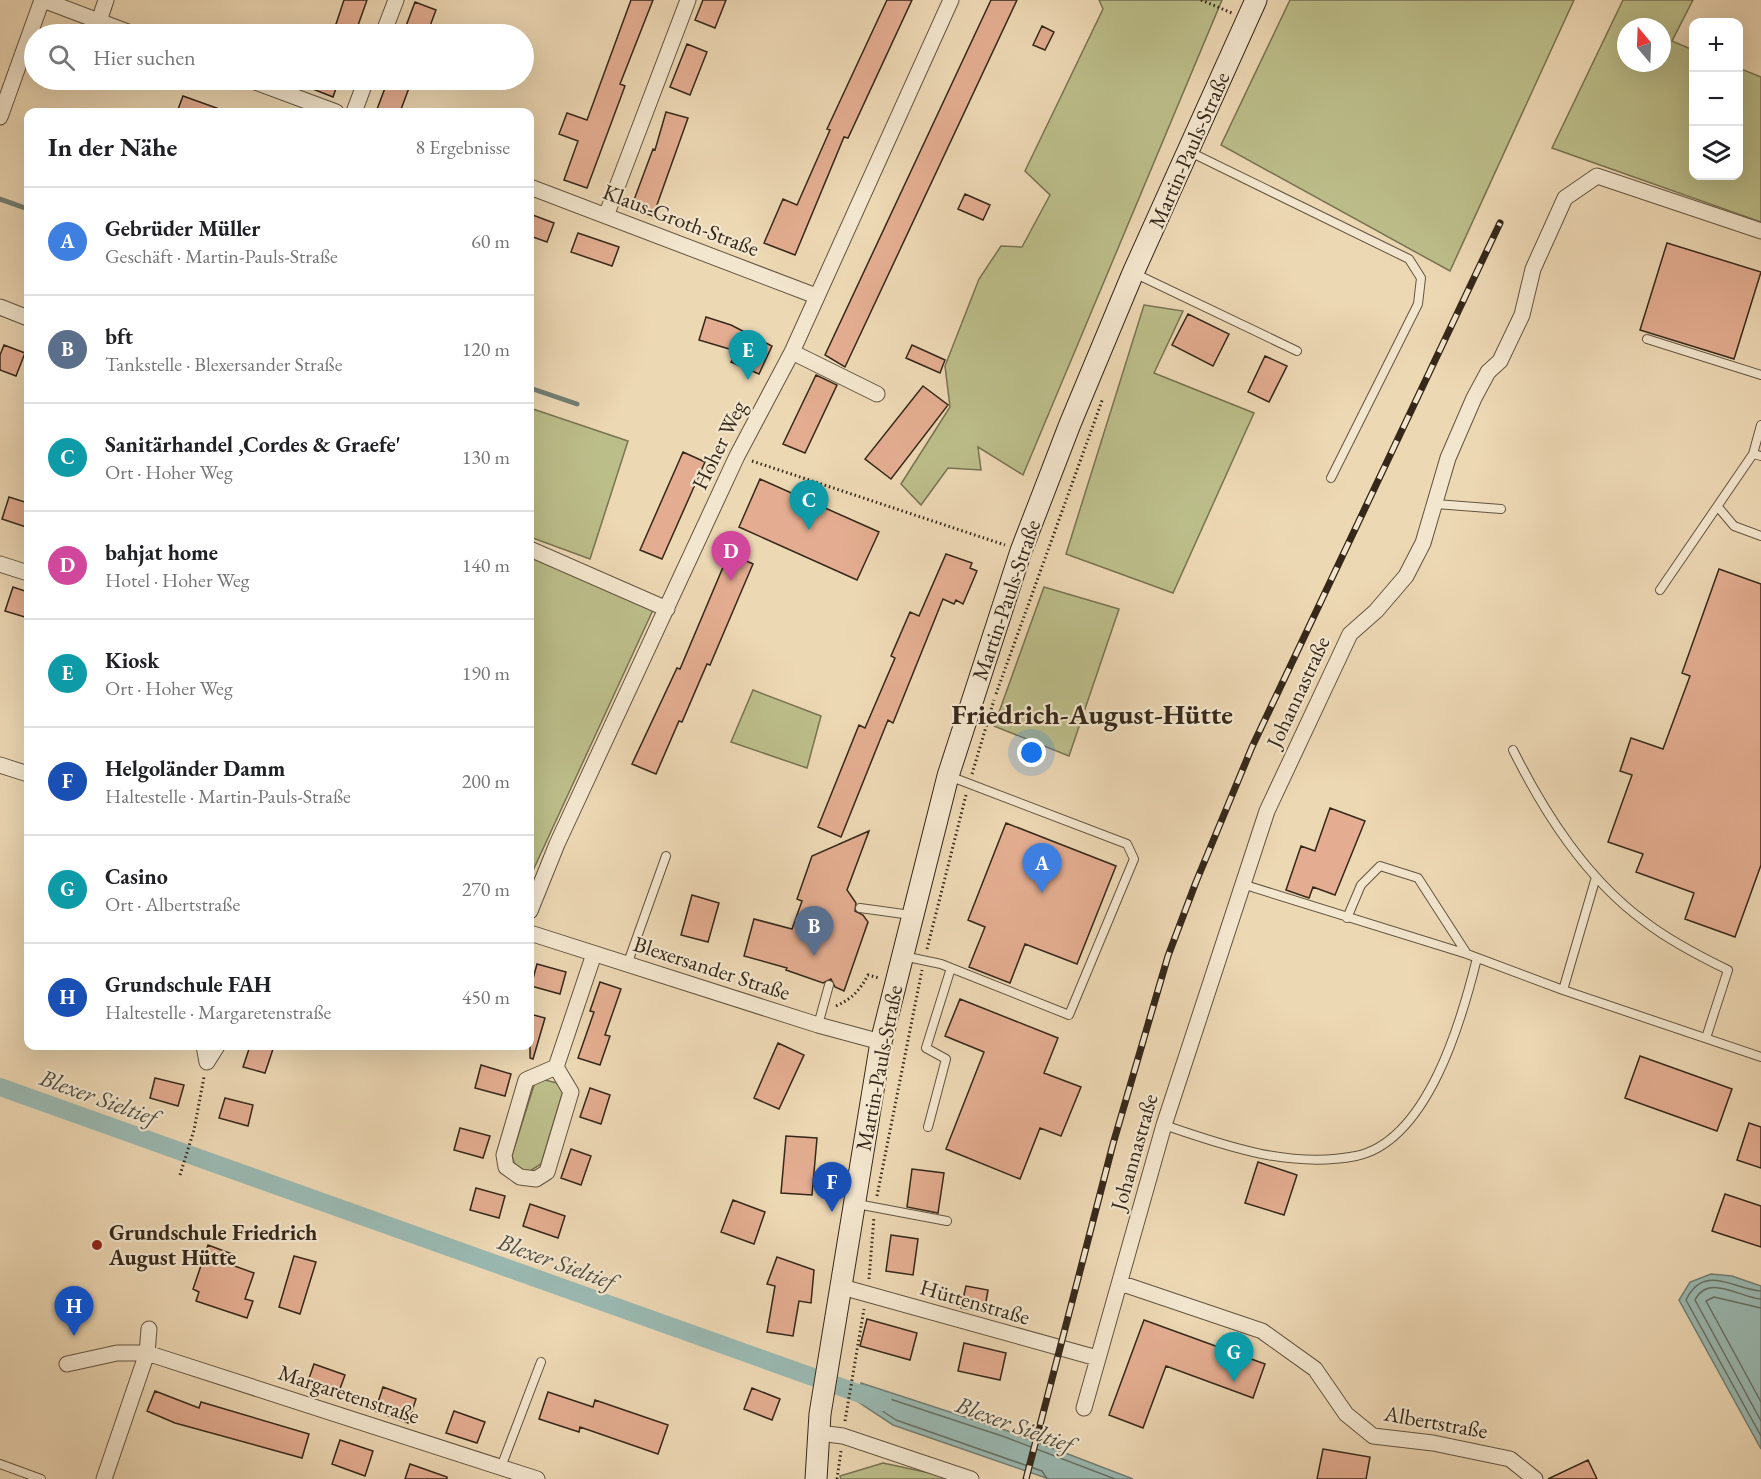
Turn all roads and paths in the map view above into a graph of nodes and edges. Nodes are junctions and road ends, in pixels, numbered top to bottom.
1 (43, 0) edge
2 (106, 0) edge
3 (396, 0) edge
4 (688, 0) edge
5 (951, 0) edge
6 (1201, 0) edge
7 (1256, 0) edge
8 (1247, 20) junction
9 (99, 21) junction
10 (33, 24) edge
11 (107, 24) edge
12 (387, 24) edge
13 (24, 48) edge
14 (277, 90) edge
15 (362, 90) edge
16 (3, 100) edge
17 (325, 108) edge
18 (356, 108) edge
19 (0, 117) edge
20 (1188, 151) junction
21 (534, 189) edge
22 (606, 216) junction
23 (1761, 231) edge
24 (1133, 273) junction
25 (816, 296) junction
26 (0, 306) edge
27 (24, 316) edge
28 (1647, 339) dead end
29 (1297, 351) dead end
30 (792, 352) junction
31 (1761, 375) edge
32 (1105, 392) dead end
33 (877, 394) dead end
34 (1761, 425) edge
35 (1757, 455) edge
36 (737, 456) junction
37 (1331, 478) dead end
38 (1436, 504) junction
39 (1718, 507) junction
40 (1501, 508) dead end
41 (1761, 536) edge
42 (534, 551) edge
43 (1021, 551) junction
44 (0, 564) edge
45 (24, 572) edge
46 (1660, 590) dead end
47 (667, 609) junction
48 (1513, 750) dead end
49 (0, 765) edge
50 (24, 773) edge
51 (948, 776) junction
52 (969, 783) junction
53 (666, 856) dead end
54 (1596, 878) junction
55 (1242, 884) junction
56 (534, 902) edge
57 (860, 908) dead end
58 (912, 915) junction
59 (1347, 918) junction
60 (534, 934) edge
61 (594, 954) junction
62 (1467, 954) junction
63 (902, 956) junction
64 (1477, 958) junction
65 (924, 961) junction
66 (627, 964) junction
67 (951, 968) junction
68 (868, 975) dead end
69 (829, 986) dead end
70 (1563, 990) junction
71 (823, 1006) junction
72 (818, 1025) junction
73 (1706, 1038) junction
74 (881, 1042) junction
75 (205, 1050) edge
76 (214, 1050) edge
77 (1761, 1057) edge
78 (207, 1062) junction
79 (556, 1067) junction
80 (1164, 1125) junction
81 (928, 1128) dead end
82 (180, 1174) dead end
83 (854, 1204) junction
84 (875, 1208) junction
85 (947, 1221) dead end
86 (1120, 1283) junction
87 (842, 1287) junction
88 (869, 1295) junction
89 (148, 1329) dead end
90 (147, 1353) junction
91 (1097, 1358) junction
92 (541, 1362) dead end
93 (67, 1364) dead end
94 (848, 1401) dead end
95 (1084, 1408) dead end
96 (819, 1424) junction
97 (0, 1464) edge
98 (501, 1467) junction
99 (41, 1479) edge
100 (104, 1479) edge
101 (537, 1479) edge
102 (816, 1479) edge
103 (971, 1479) edge
104 (1535, 1479) edge

1 - 9 street
1 - 10 street
2 - 9 street
3 - 12 street
4 - 22 street
5 - 25 street, Hoher Weg
6 - 8 path
7 - 8 street, Martin-Pauls-Straße
8 - 20 street, Martin-Pauls-Straße
9 - 11 street
13 - 16 street
14 - 17 street
15 - 18 street
16 - 19 street
20 - 24 street, Martin-Pauls-Straße
20 - 37 lane
21 - 22 street, Klaus-Groth-Straße
22 - 25 street, Klaus-Groth-Straße
23 - 38 street, Johannastraße
24 - 29 lane
24 - 43 street, Martin-Pauls-Straße
25 - 30 street, Hoher Weg
26 - 27 street
28 - 31 lane
30 - 33 street
30 - 36 street, Hoher Weg
32 - 52 path
34 - 35 lane
35 - 39 lane
36 - 43 path
36 - 47 street, Hoher Weg
38 - 40 lane
38 - 55 street, Johannastraße
39 - 41 lane
39 - 46 lane
42 - 47 street
43 - 51 street, Martin-Pauls-Straße
44 - 45 street
47 - 56 street, Hoher Weg
48 - 54 lane
49 - 50 street
51 - 52 lane
51 - 58 street, Martin-Pauls-Straße
52 - 65 path
52 - 67 lane
53 - 66 lane
54 - 70 lane
54 - 73 lane
55 - 59 lane
55 - 80 street, Johannastraße
57 - 58 lane
58 - 63 street, Martin-Pauls-Straße
59 - 62 lane
59 - 62 lane
60 - 61 street, Blexersander Straße
61 - 66 street, Blexersander Straße
61 - 79 street
62 - 64 lane
63 - 65 lane
63 - 74 street, Martin-Pauls-Straße
64 - 70 lane
64 - 80 lane
65 - 67 lane
65 - 84 path
66 - 72 street, Blexersander Straße
67 - 81 lane
68 - 71 path
69 - 71 lane
70 - 73 lane
71 - 72 lane
72 - 74 street, Blexersander Straße
73 - 77 lane
74 - 83 street, Martin-Pauls-Straße
75 - 78 street
76 - 78 street
78 - 82 path
79 - 79 street
80 - 86 street, Johannastraße
83 - 84 lane
83 - 87 street, Martin-Pauls-Straße
84 - 85 lane
84 - 88 path
86 - 91 street, Johannastraße
86 - 104 street, Albertstraße
87 - 88 street, Hüttenstraße
87 - 96 street, Martin-Pauls-Straße
88 - 91 street, Hüttenstraße
88 - 94 path
89 - 90 street
90 - 93 street, Margaretenstraße
90 - 98 street, Margaretenstraße
90 - 100 street
91 - 95 street, Johannastraße
92 - 98 lane
96 - 102 street, Martin-Pauls-Straße
96 - 103 street
97 - 99 lane
98 - 101 street, Margaretenstraße

